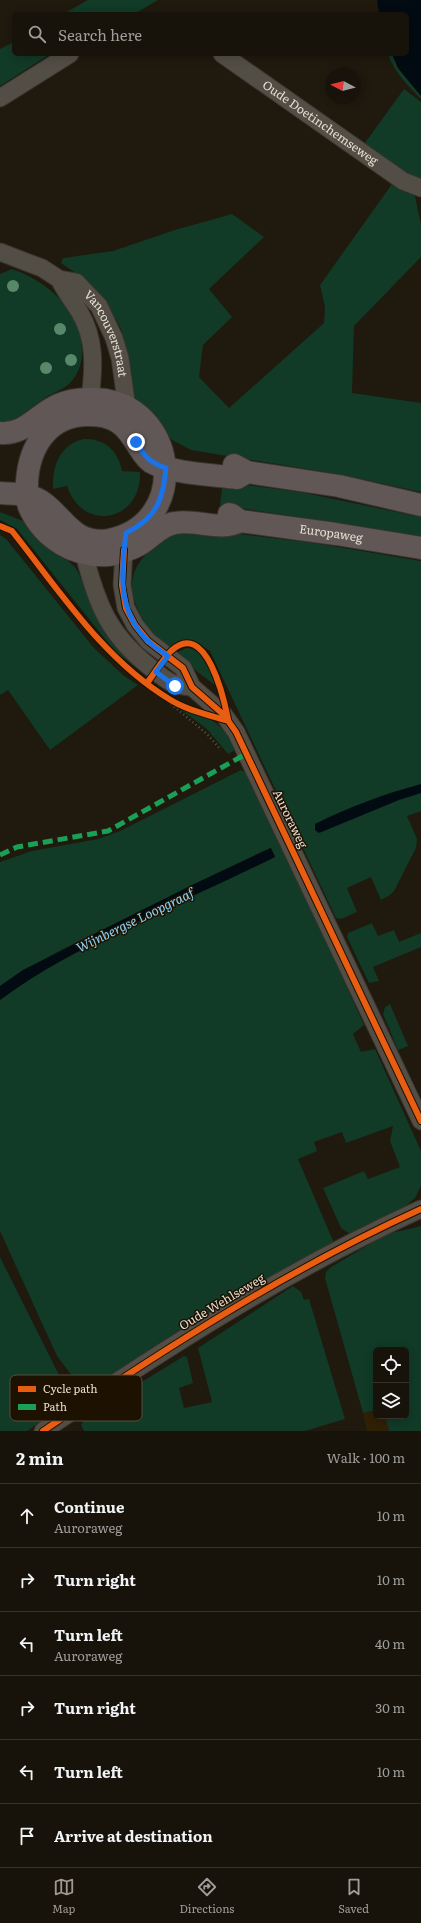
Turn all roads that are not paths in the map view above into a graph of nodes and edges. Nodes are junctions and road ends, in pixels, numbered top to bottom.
1 (67, 56) edge
2 (225, 56) edge
3 (0, 98) edge
4 (421, 188) edge
5 (0, 252) edge
6 (59, 279) junction
7 (89, 407) junction
8 (127, 408) junction
9 (0, 433) edge
10 (35, 447) junction
11 (0, 448) edge
12 (165, 461) junction
13 (0, 493) edge
14 (28, 502) junction
15 (0, 505) edge
16 (421, 505) edge
17 (157, 521) junction
18 (125, 542) junction
19 (421, 548) edge
20 (84, 554) junction
21 (192, 687) junction
22 (421, 1121) edge
23 (421, 1209) edge
24 (126, 1375) edge
25 (58, 1421) edge
26 (43, 1431) edge

1 - 3 street
2 - 4 street, Oude Doetinchemseweg
5 - 6 street, Vancouverstraat
6 - 7 street, Vancouverstraat
6 - 8 street, Vancouverstraat
7 - 8 main road
7 - 9 main road
7 - 10 main road
7 - 12 main road
8 - 12 main road
10 - 11 main road
10 - 14 main road
12 - 16 main road
12 - 17 main road
13 - 14 main road
14 - 15 main road
14 - 18 main road
14 - 20 main road
17 - 18 main road
17 - 19 main road, Europaweg
18 - 20 main road
18 - 21 street, Auroraweg
20 - 21 street
21 - 22 street, Auroraweg
23 - 24 street, Oude Wehlseweg
25 - 26 street, Oude Wehlseweg

